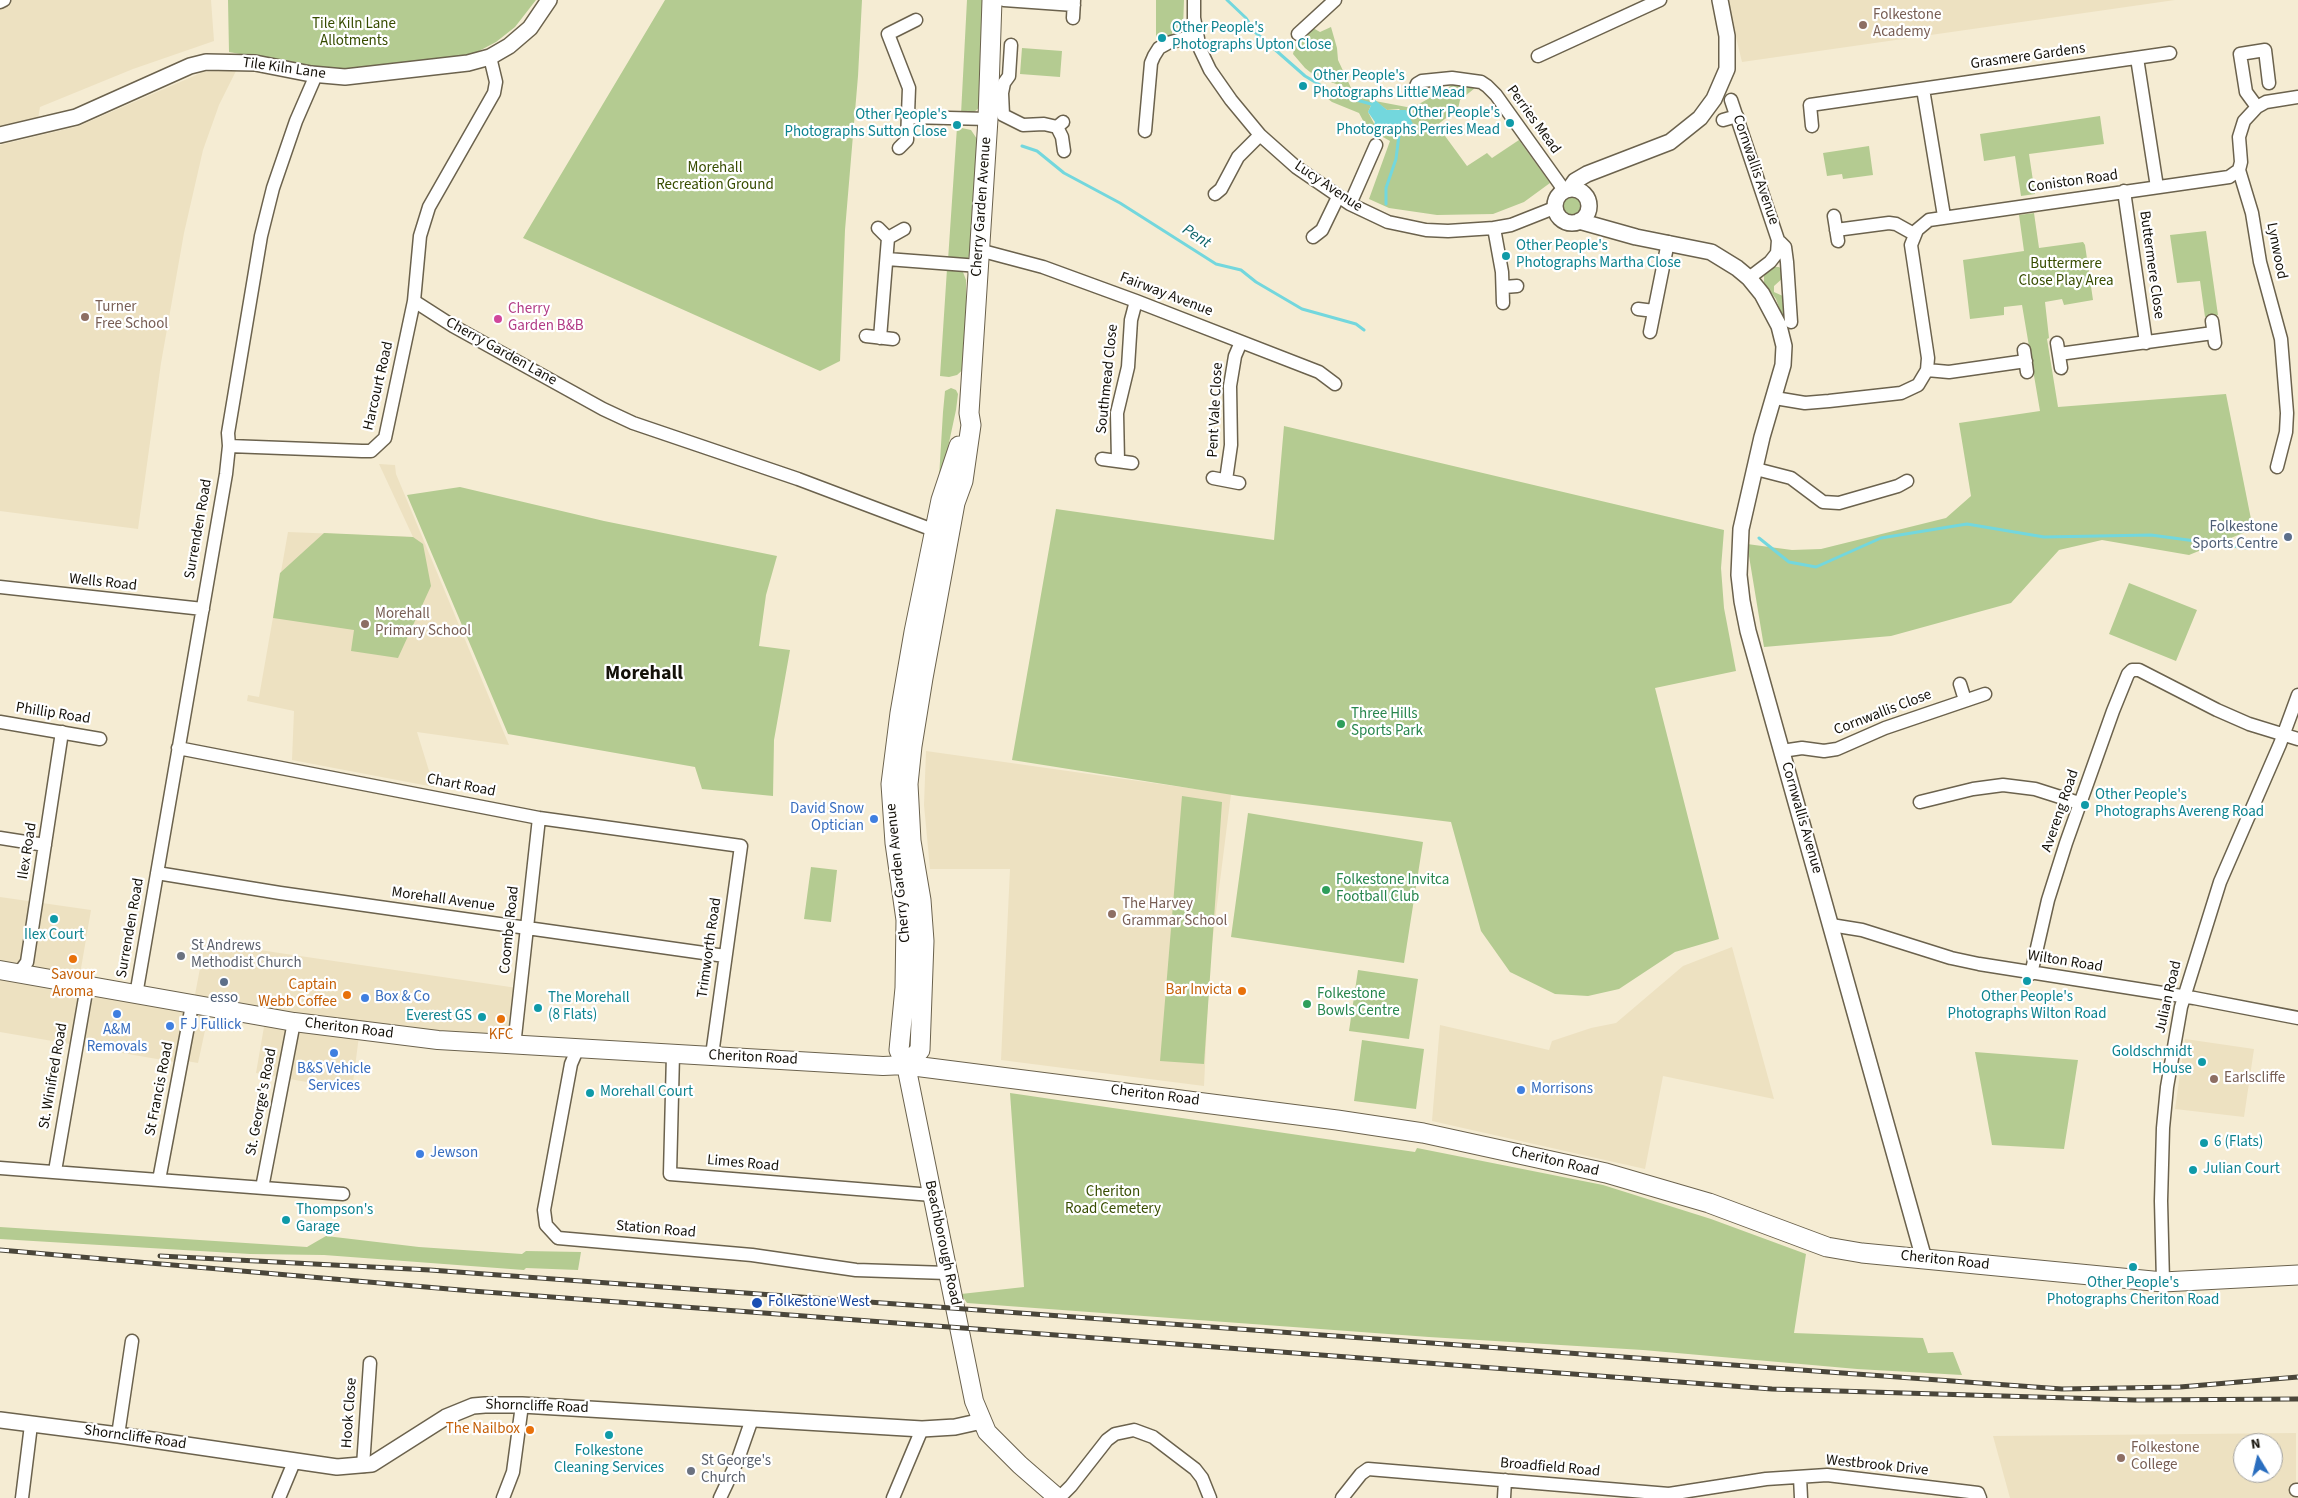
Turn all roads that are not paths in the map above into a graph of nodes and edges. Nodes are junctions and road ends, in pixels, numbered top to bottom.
1 (4, 0) edge
2 (549, 0) edge
3 (992, 0) edge
4 (1004, 0) edge
5 (1194, 0) edge
6 (1335, 0) edge
7 (1660, 0) edge
8 (1720, 0) edge
9 (0, 2) edge
10 (1074, 3) edge
11 (1073, 18) dead end
12 (916, 20) dead end
13 (1298, 34) dead end
14 (1196, 35) junction
15 (1011, 45) dead end
16 (2170, 53) dead end
17 (1538, 56) dead end
18 (490, 57) junction
19 (990, 58) junction
20 (2137, 58) junction
21 (1010, 60) junction
22 (316, 75) junction
23 (2270, 83) dead end
24 (1923, 89) junction
25 (1414, 91) dead end
26 (2298, 97) edge
27 (1731, 100) dead end
28 (2257, 107) junction
29 (1737, 116) junction
30 (909, 117) junction
31 (988, 119) junction
32 (1723, 120) dead end
33 (1812, 126) dead end
34 (1145, 131) dead end
35 (0, 135) edge
36 (1260, 135) junction
37 (1376, 145) dead end
38 (899, 148) dead end
39 (1064, 151) dead end
40 (2239, 170) junction
41 (1592, 173) junction
42 (2157, 187) junction
43 (1567, 189) junction
44 (2124, 191) junction
45 (1215, 194) dead end
46 (1338, 197) junction
47 (1588, 201) junction
48 (1350, 204) junction
49 (1554, 208) junction
50 (1834, 216) dead end
51 (1944, 216) junction
52 (1579, 221) junction
53 (1596, 225) junction
54 (878, 228) dead end
55 (1494, 228) junction
56 (904, 229) dead end
57 (1914, 234) junction
58 (1312, 237) dead end
59 (888, 238) junction
60 (1778, 240) junction
61 (1668, 242) junction
62 (979, 258) junction
63 (887, 259) junction
64 (1749, 278) junction
65 (1517, 286) dead end
66 (1504, 287) junction
67 (414, 301) junction
68 (1136, 301) junction
69 (1503, 303) dead end
70 (1638, 309) dead end
71 (1654, 311) junction
72 (1791, 322) dead end
73 (1650, 332) dead end
74 (2213, 332) dead end
75 (866, 336) dead end
76 (880, 338) junction
77 (893, 339) dead end
78 (1241, 342) junction
79 (2146, 343) junction
80 (2026, 361) dead end
81 (2061, 368) dead end
82 (1927, 370) junction
83 (1335, 384) dead end
84 (1775, 398) junction
85 (969, 413) junction
86 (229, 446) junction
87 (1102, 459) dead end
88 (1118, 461) junction
89 (1132, 463) dead end
90 (2277, 467) dead end
91 (1756, 469) junction
92 (1907, 481) dead end
93 (1239, 483) dead end
94 (940, 507) junction
95 (913, 523) junction
96 (942, 533) junction
97 (931, 553) junction
98 (0, 587) edge
99 (203, 610) junction
100 (1960, 684) dead end
101 (1986, 694) dead end
102 (2298, 695) edge
103 (1965, 700) junction
104 (0, 722) edge
105 (62, 732) junction
106 (2283, 735) junction
107 (100, 739) dead end
108 (2298, 739) edge
109 (178, 748) junction
110 (1782, 751) junction
111 (1920, 802) dead end
112 (2080, 803) junction
113 (539, 818) junction
114 (0, 838) edge
115 (45, 846) junction
116 (741, 846) joint
117 (156, 873) junction
118 (1830, 925) junction
119 (527, 927) junction
120 (725, 956) junction
121 (0, 970) edge
122 (19, 974) junction
123 (2031, 974) junction
124 (87, 986) junction
125 (136, 995) junction
126 (2184, 997) junction
127 (192, 1005) junction
128 (2298, 1018) edge
129 (294, 1022) junction
130 (514, 1046) junction
131 (577, 1050) junction
132 (673, 1054) junction
133 (712, 1055) junction
134 (906, 1065) junction
135 (0, 1168) edge
136 (55, 1171) junction
137 (159, 1180) junction
138 (262, 1188) junction
139 (344, 1194) dead end
140 (932, 1195) junction
141 (1924, 1259) junction
142 (947, 1273) junction
143 (2298, 1275) edge
144 (2164, 1282) junction
145 (132, 1341) dead end
146 (370, 1363) dead end
147 (522, 1405) junction
148 (752, 1419) junction
149 (0, 1420) edge
150 (982, 1421) junction
151 (31, 1425) junction
152 (922, 1429) junction
153 (118, 1435) junction
154 (294, 1462) junction
155 (363, 1466) junction
156 (1800, 1477) junction
157 (1766, 1479) joint
158 (1505, 1480) junction
159 (1901, 1492) edge
160 (1669, 1496) edge
161 (22, 1498) edge
162 (279, 1498) edge
163 (503, 1498) edge
164 (720, 1498) edge
165 (893, 1498) edge
166 (1059, 1498) edge
167 (1210, 1498) edge
168 (1342, 1498) edge
169 (1504, 1498) edge
170 (1801, 1498) edge
171 (1980, 1498) edge

1 - 9 street
2 - 18 street
3 - 19 main road, Cherry Garden Avenue
4 - 10 street
5 - 14 street, Lucy Avenue
6 - 13 street
7 - 17 street
8 - 41 street
10 - 11 street
12 - 30 street
14 - 34 street
14 - 36 street, Lucy Avenue
15 - 21 street
16 - 20 street, Grasmere Gardens
18 - 22 street, Tile Kiln Lane
18 - 67 street
19 - 21 street
19 - 31 main road, Cherry Garden Avenue
20 - 24 street, Grasmere Gardens
20 - 42 street
21 - 39 street
22 - 35 street, Tile Kiln Lane
22 - 86 street, Surrenden Road
23 - 28 street
24 - 33 street, Grasmere Gardens
24 - 51 street
25 - 43 street, Perries Mead
26 - 28 street
27 - 29 street, Cornwallis Avenue
28 - 40 street, Lynwood
29 - 32 street
29 - 60 street, Cornwallis Avenue
30 - 31 street
30 - 38 street
31 - 62 main road, Cherry Garden Avenue
36 - 45 street
36 - 46 street, Lucy Avenue
37 - 48 street
40 - 42 street, Coniston Road
40 - 90 street, Lynwood
41 - 43 street
41 - 47 street
42 - 44 street, Coniston Road
43 - 47 street
43 - 49 street
44 - 51 street, Coniston Road
44 - 79 street, Buttermere Close
46 - 48 street, Lucy Avenue
46 - 58 street
47 - 52 street
47 - 53 street
48 - 55 street, Lucy Avenue
49 - 52 street
49 - 55 street, Lucy Avenue
50 - 57 street
51 - 57 street, Coniston Road
52 - 53 street, Cornwallis Avenue
53 - 61 street, Cornwallis Avenue
54 - 59 street
55 - 66 street
56 - 59 street
57 - 82 street
59 - 63 street
60 - 64 street, Cornwallis Avenue
60 - 72 street, Cornwallis Avenue
61 - 64 street, Cornwallis Avenue
61 - 71 street
62 - 63 street, Fairway Avenue
62 - 68 street, Fairway Avenue
62 - 85 main road, Cherry Garden Avenue
63 - 76 street
64 - 84 street, Cornwallis Avenue
65 - 66 street
66 - 69 street
67 - 86 street, Harcourt Road
67 - 95 street, Cherry Garden Lane
68 - 78 street, Fairway Avenue
68 - 88 street, Southmead Close
70 - 71 street
71 - 73 street
74 - 79 street, Buttermere Close
75 - 76 street
76 - 77 street
78 - 83 street, Fairway Avenue
78 - 93 street, Pent Vale Close
79 - 81 street, Buttermere Close
80 - 82 street
82 - 84 street
84 - 91 street, Cornwallis Avenue
85 - 94 main road, Cherry Garden Avenue
85 - 96 main road, Cherry Garden Avenue
86 - 99 street, Surrenden Road
87 - 88 street
88 - 89 street
91 - 92 street
91 - 110 street, Cornwallis Avenue
94 - 95 street
94 - 96 main road, Cherry Garden Avenue
95 - 96 street, Cherry Garden Lane
95 - 97 street
96 - 97 main road, Cherry Garden Avenue
96 - 134 main road, Cherry Garden Avenue
97 - 134 main road, Cherry Garden Avenue
98 - 99 street, Wells Road
99 - 109 street, Surrenden Road
100 - 103 street
101 - 103 street, Cornwallis Close
102 - 106 street, Julian Road
103 - 110 street, Cornwallis Close
104 - 105 street, Phillip Road
105 - 107 street, Phillip Road
105 - 115 street, Ilex Road
106 - 108 street
106 - 112 street, Avereng Road
106 - 126 street, Julian Road
109 - 113 street, Chart Road
109 - 117 street, Surrenden Road
110 - 118 street, Cornwallis Avenue
111 - 112 street
112 - 123 street, Avereng Road
113 - 116 street, Chart Road
113 - 119 street, Coombe Road
114 - 115 street
115 - 122 street, Ilex Road
116 - 120 street, Trimworth Road
117 - 119 street, Morehall Avenue
117 - 125 street, Surrenden Road
118 - 123 street, Wilton Road
118 - 141 street, Cornwallis Avenue
119 - 120 street, Morehall Avenue
119 - 130 street, Coombe Road
120 - 133 street, Trimworth Road
121 - 122 main road, Cheriton Road
122 - 124 main road, Cheriton Road
123 - 126 street, Wilton Road
124 - 125 main road, Cheriton Road
124 - 136 street, St. Winifred Road
125 - 127 main road, Cheriton Road
126 - 128 street, Wilton Road
126 - 144 street, Julian Road
127 - 129 main road, Cheriton Road
127 - 137 street, St Francis Road
129 - 130 main road, Cheriton Road
129 - 138 street, St. George's Road
130 - 131 main road, Cheriton Road
131 - 132 main road, Cheriton Road
131 - 142 street, Station Road
132 - 133 main road, Cheriton Road
132 - 140 street, Limes Road
133 - 134 main road, Cheriton Road
134 - 140 main road, Beachborough Road
134 - 141 main road, Cheriton Road
135 - 136 street
136 - 137 street
137 - 138 street
138 - 139 street
140 - 142 main road, Beachborough Road
141 - 144 main road, Cheriton Road
142 - 150 main road, Beachborough Road
143 - 144 main road, Cheriton Road
145 - 153 street
146 - 155 street, Hook Close
147 - 148 street, Shorncliffe Road
147 - 155 street, Shorncliffe Road
147 - 163 street
148 - 152 street, Shorncliffe Road
148 - 164 street
149 - 151 street, Shorncliffe Road
150 - 152 street, Shorncliffe Road
150 - 166 main road
151 - 153 street, Shorncliffe Road
151 - 161 street
152 - 165 street
153 - 154 street, Shorncliffe Road
154 - 155 street, Shorncliffe Road
154 - 162 street
156 - 157 street, Westbrook Drive
156 - 159 street, Westbrook Drive
156 - 170 street
157 - 160 street, Broadfield Road
158 - 160 street, Broadfield Road
158 - 168 street, Broadfield Road
158 - 169 street
159 - 171 street, Westbrook Drive
166 - 167 street

